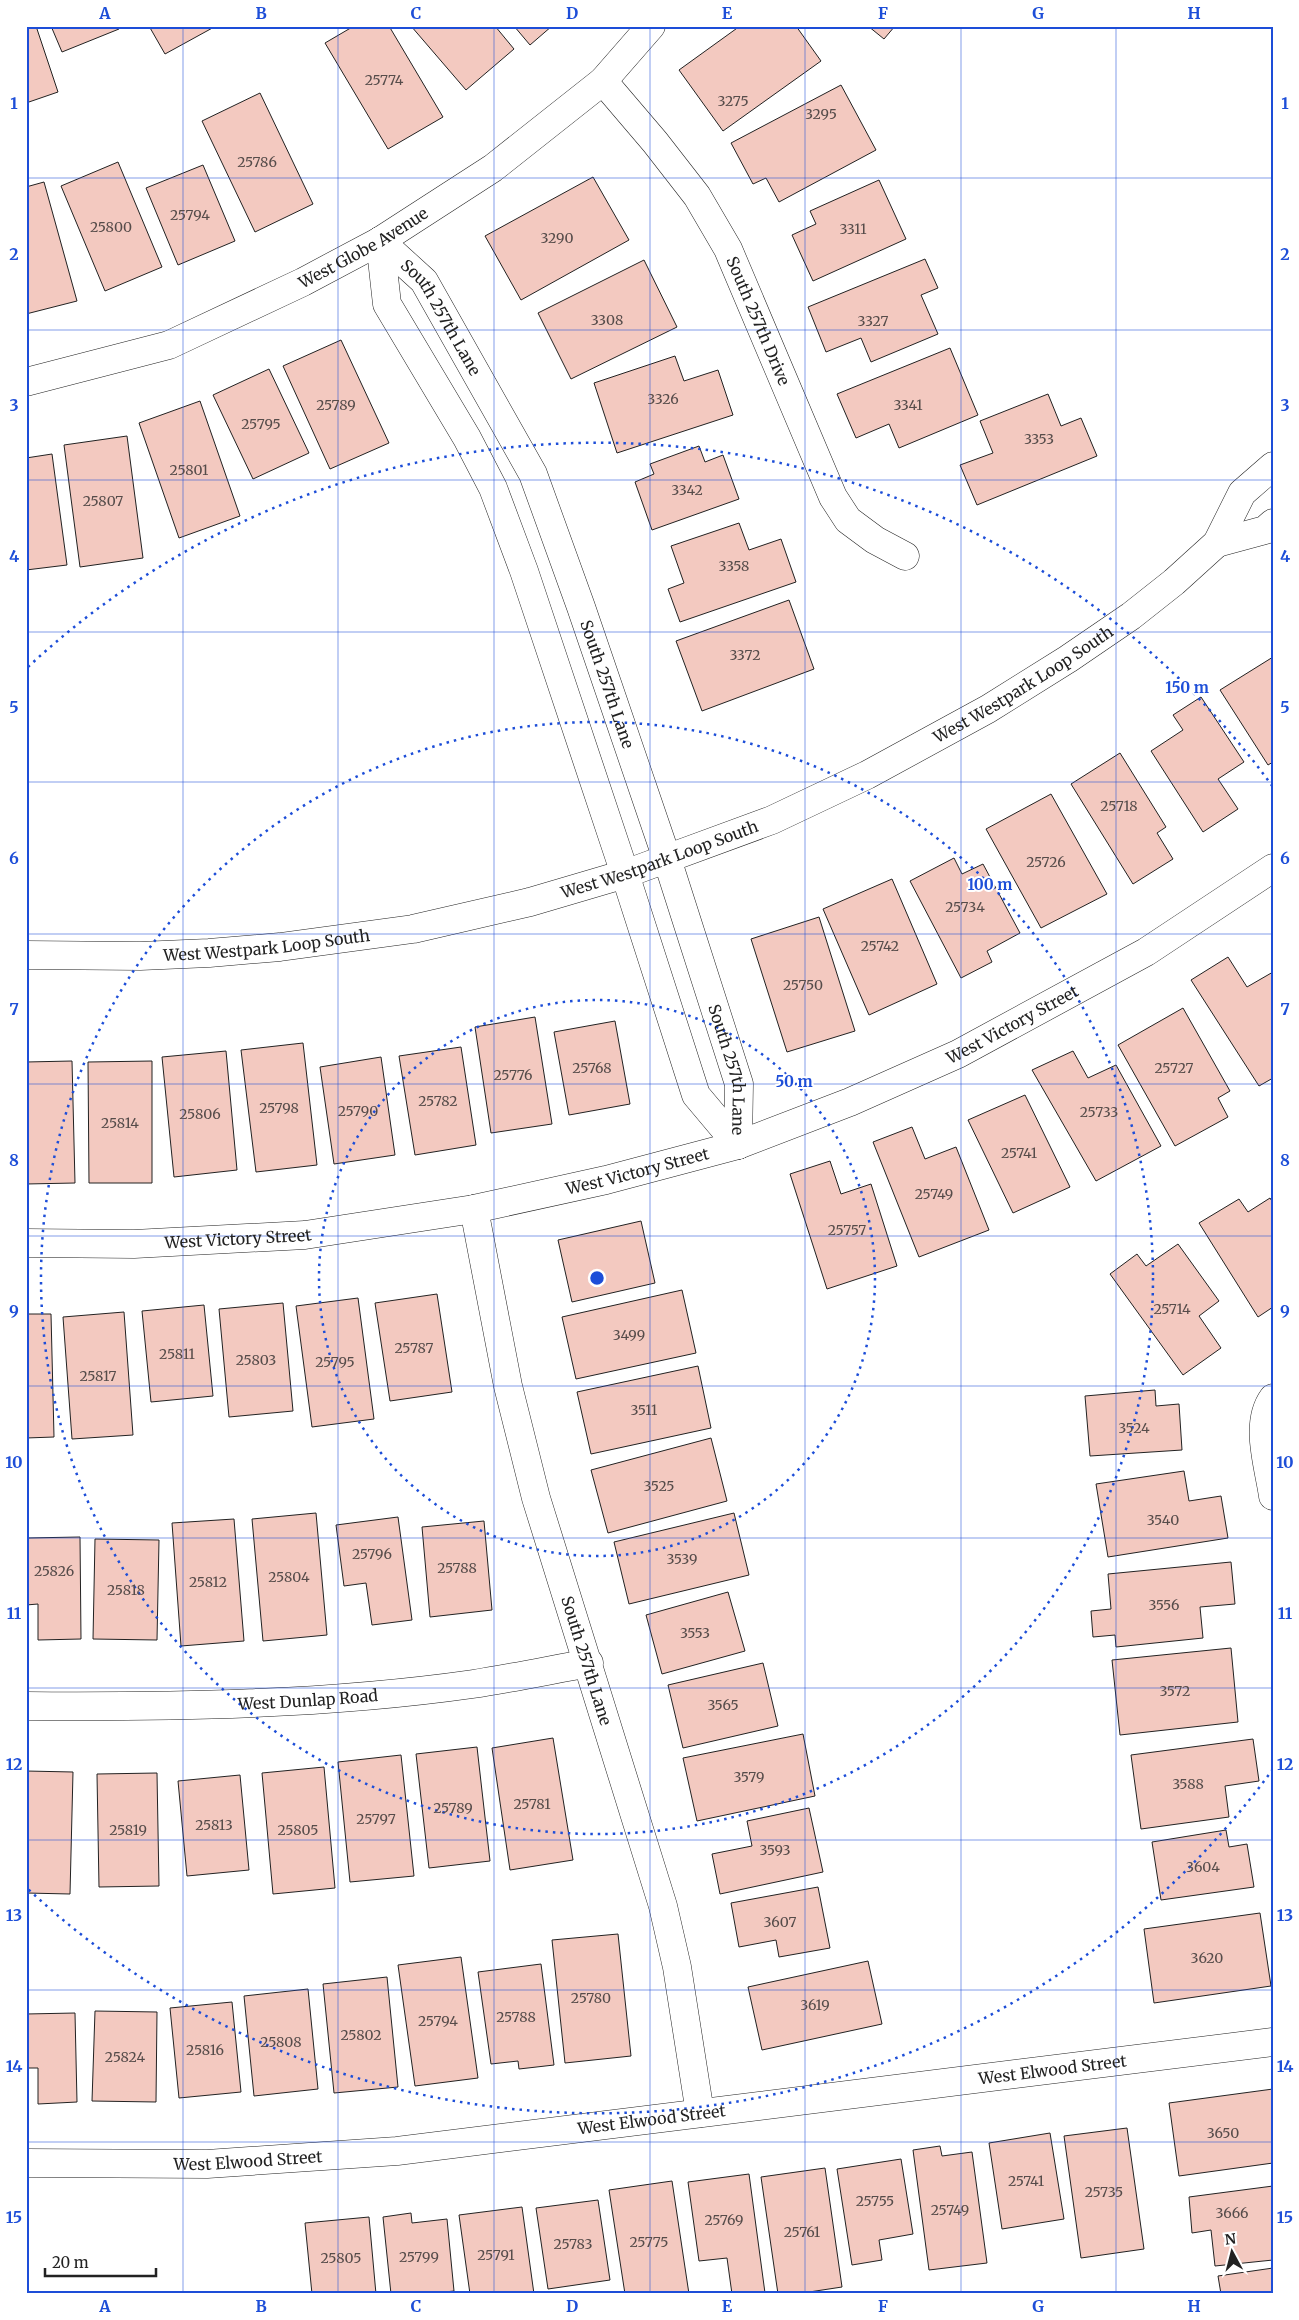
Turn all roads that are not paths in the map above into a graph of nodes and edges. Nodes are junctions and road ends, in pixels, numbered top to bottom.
1 (652, 26) edge
2 (603, 81) junction
3 (380, 241) junction
4 (26, 382) edge
5 (1273, 466) edge
6 (1273, 523) edge
7 (1218, 543) junction
8 (905, 556) dead end
9 (667, 860) junction
10 (1273, 868) edge
11 (625, 874) junction
12 (26, 955) edge
13 (738, 1145) junction
14 (474, 1209) junction
15 (26, 1243) edge
16 (1270, 1403) edge
17 (1273, 1496) edge
18 (588, 1663) junction
19 (26, 1706) edge
20 (1273, 2042) edge
21 (700, 2112) junction
22 (26, 2163) edge

1 - 2 street, West Globe Avenue
2 - 3 street, West Globe Avenue
2 - 8 street, South 257th Drive
3 - 4 street, West Globe Avenue
3 - 9 street, South 257th Lane
3 - 11 street, South 257th Lane
5 - 7 street
6 - 7 street
7 - 9 street, West Westpark Loop South
9 - 11 street, West Westpark Loop South
9 - 13 street, South 257th Lane
10 - 13 street, West Victory Street
11 - 12 street, West Westpark Loop South
11 - 13 street, South 257th Lane
13 - 14 street, West Victory Street
14 - 15 street, West Victory Street
14 - 18 street, South 257th Lane
16 - 17 street
18 - 19 street, West Dunlap Road
18 - 21 street, South 257th Lane
20 - 21 street, West Elwood Street
21 - 22 street, West Elwood Street

